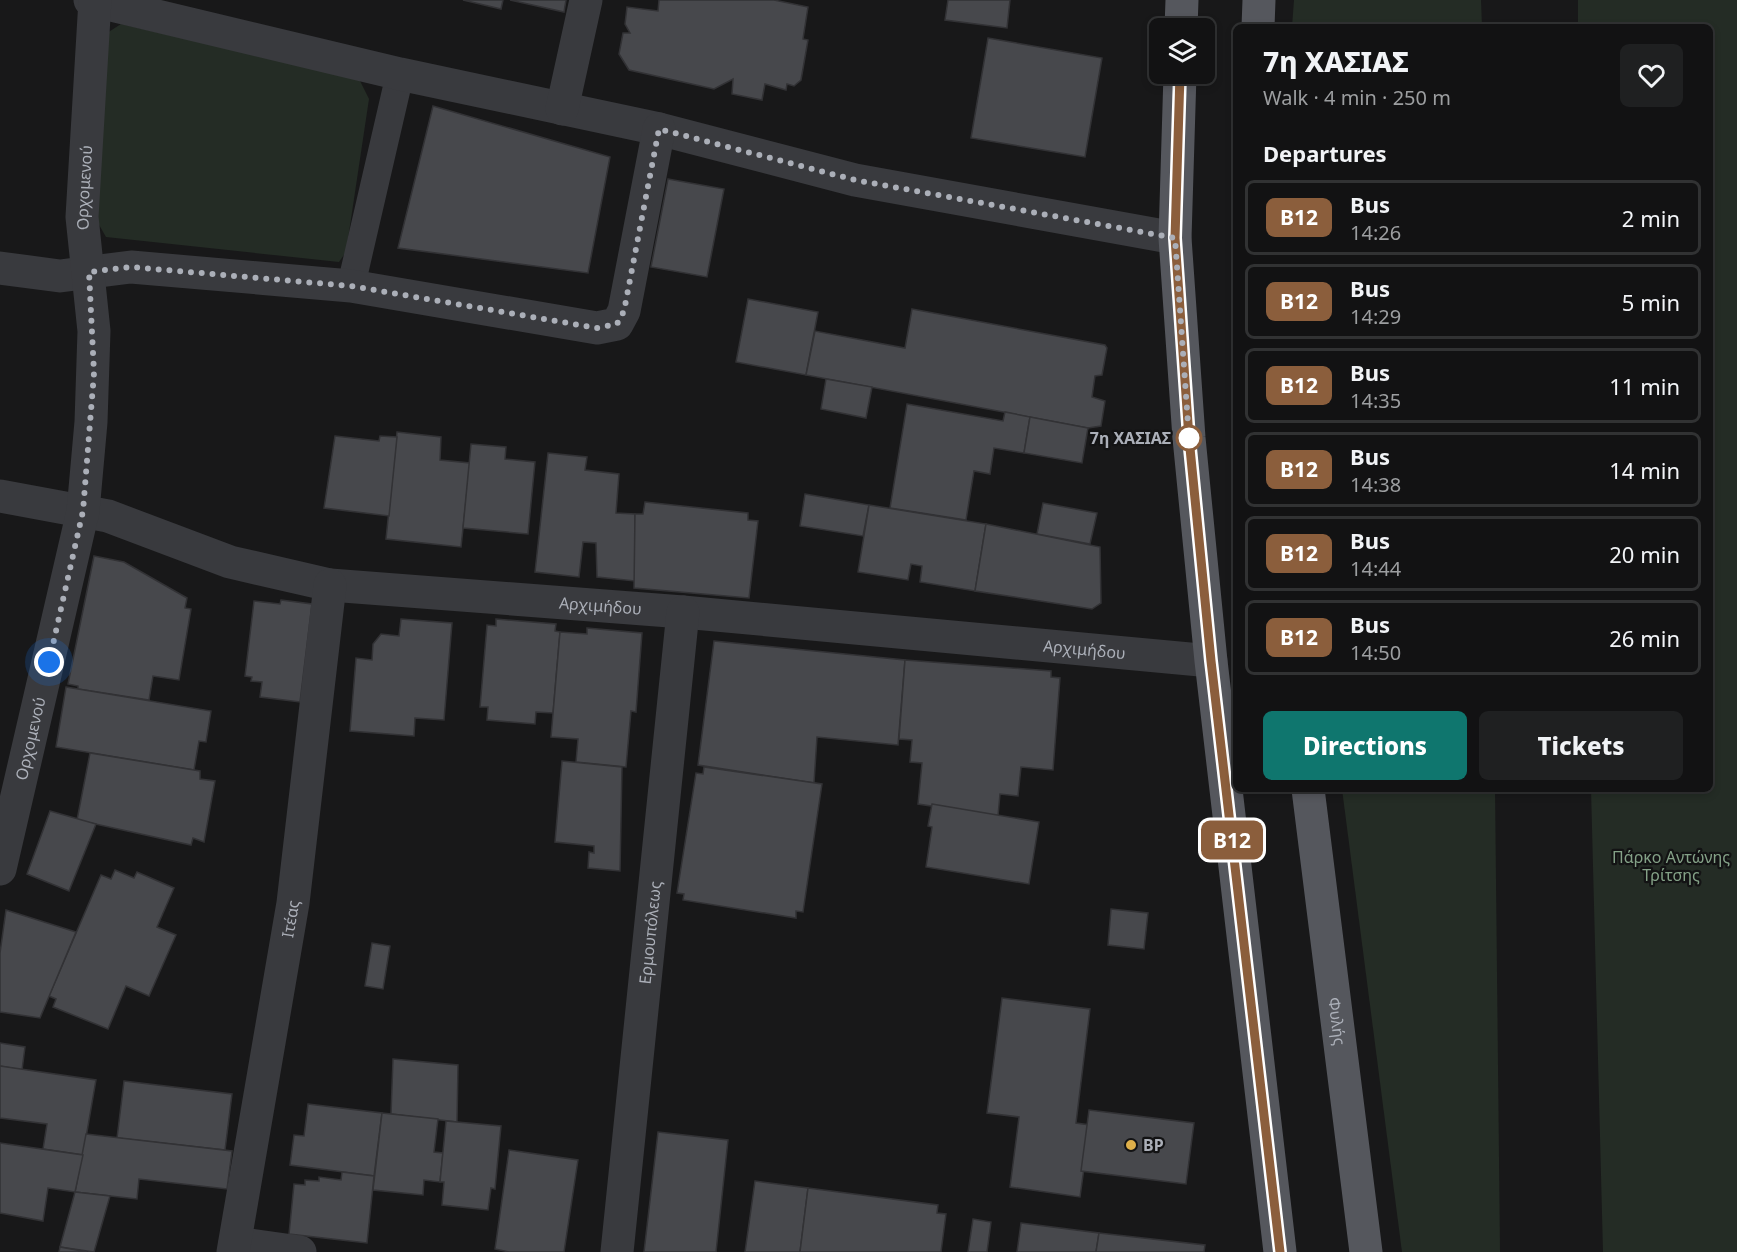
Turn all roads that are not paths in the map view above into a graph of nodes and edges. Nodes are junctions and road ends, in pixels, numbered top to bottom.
1 (93, 0) edge
2 (586, 0) edge
3 (1182, 0) edge
4 (1258, 0) edge
5 (1181, 18) edge
6 (1258, 24) edge
7 (400, 74) junction
8 (1180, 84) edge
9 (562, 109) junction
10 (659, 129) junction
11 (1175, 238) junction
12 (0, 268) edge
13 (89, 272) junction
14 (351, 286) junction
15 (0, 496) edge
16 (83, 511) junction
17 (330, 585) junction
18 (683, 612) junction
19 (1211, 661) junction
20 (1308, 792) edge
21 (0, 869) edge
22 (234, 1248) edge
23 (300, 1252) edge
24 (617, 1252) edge
25 (1280, 1252) edge
26 (1366, 1252) edge

1 - 7 street
1 - 13 street, Ορχομενού
2 - 9 street
3 - 5 main road
4 - 6 main road
7 - 9 street
7 - 14 lane
8 - 11 main road
9 - 10 street
10 - 11 street
10 - 14 street
11 - 19 main road
12 - 13 street
13 - 14 street
13 - 16 street, Ορχομενού
15 - 16 street, Αρχιμήδου
16 - 17 street, Αρχιμήδου
16 - 21 street, Ορχομενού
17 - 18 street, Αρχιμήδου
17 - 22 street, Ιτέας
18 - 19 street, Αρχιμήδου
18 - 24 street, Ερμουπόλεως
19 - 25 main road
20 - 26 main road, Φυλής
22 - 23 street

